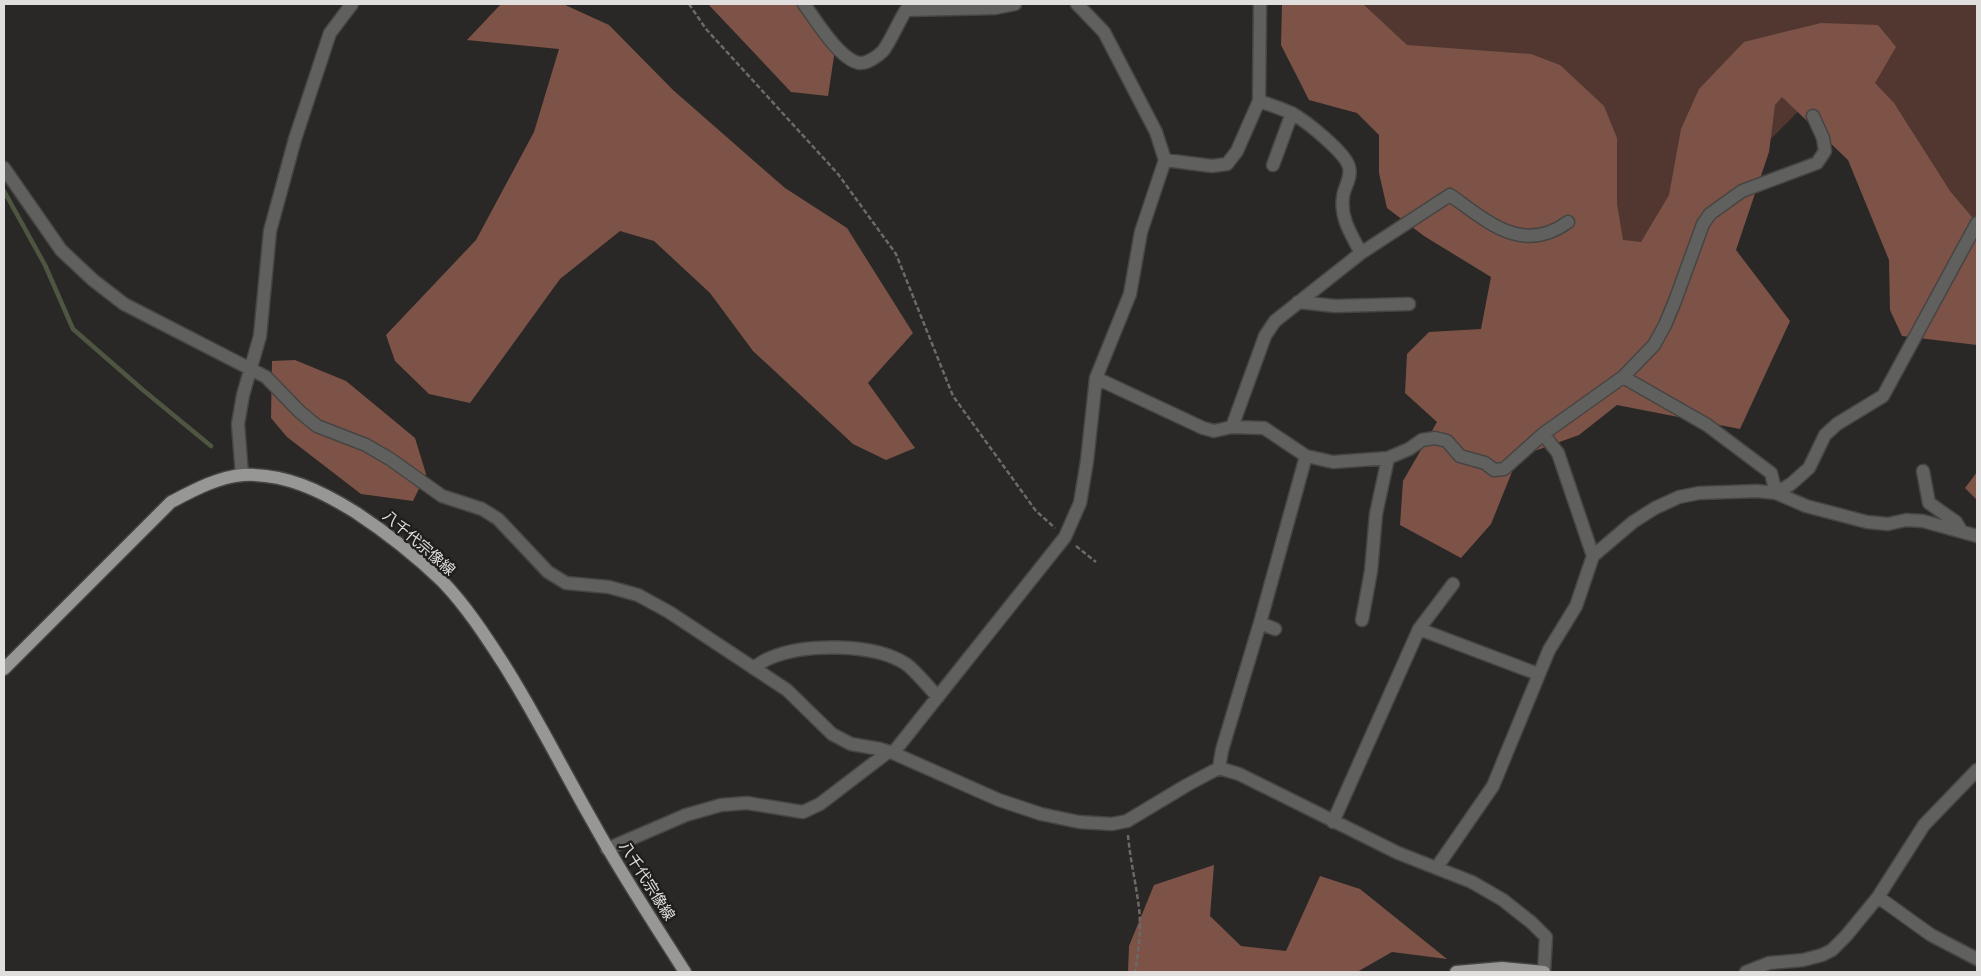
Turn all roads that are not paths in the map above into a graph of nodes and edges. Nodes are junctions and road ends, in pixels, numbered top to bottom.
1 (352, 4) edge
2 (804, 4) edge
3 (1015, 4) edge
4 (1077, 4) edge
5 (1260, 4) edge
6 (1259, 101) junction
7 (1292, 113) junction
8 (1813, 116) dead end
9 (1165, 160) junction
10 (1273, 165) dead end
11 (4, 168) edge
12 (1568, 222) dead end
13 (1977, 223) edge
14 (1361, 254) junction
15 (1298, 302) junction
16 (1409, 304) dead end
17 (251, 370) junction
18 (1623, 377) junction
19 (1096, 378) junction
20 (1232, 427) junction
21 (1543, 434) junction
22 (1306, 456) junction
23 (1388, 458) junction
24 (1922, 472) dead end
25 (242, 475) junction
26 (1776, 493) junction
27 (1962, 532) junction
28 (1977, 536) edge
29 (1593, 556) junction
30 (1453, 584) dead end
31 (1362, 620) dead end
32 (1260, 623) junction
33 (1275, 629) dead end
34 (1419, 629) junction
35 (753, 668) junction
36 (4, 669) edge
37 (1538, 674) junction
38 (938, 697) junction
39 (891, 753) junction
40 (1219, 768) junction
41 (1977, 770) edge
42 (1333, 822) junction
43 (608, 849) junction
44 (1437, 867) junction
45 (1878, 897) junction
46 (1977, 959) edge
47 (1500, 970) edge
48 (685, 972) edge
49 (1456, 972) edge
50 (1544, 972) edge
51 (1746, 972) edge

1 - 17 street
2 - 3 street
4 - 9 street
5 - 6 street
6 - 7 street
6 - 9 street
7 - 10 street
7 - 14 street
8 - 18 street
9 - 19 street
11 - 17 street
12 - 14 street
13 - 26 street
14 - 15 street
15 - 16 street
15 - 20 street
17 - 25 street
17 - 35 street
18 - 21 street
18 - 26 street
19 - 20 street
19 - 38 street
20 - 22 street
21 - 23 street
21 - 29 street
22 - 23 street
22 - 32 street
23 - 31 street
24 - 27 street
25 - 36 main road, 八千代宗像線
25 - 43 main road, 八千代宗像線
26 - 27 street
26 - 29 street
27 - 28 street
29 - 37 street
30 - 34 street
32 - 33 street
32 - 40 street
34 - 37 street
34 - 42 street
35 - 38 street
35 - 39 street
37 - 44 street
38 - 39 street
39 - 40 street
39 - 43 street
40 - 42 street
41 - 45 street
42 - 44 street
43 - 48 main road, 八千代宗像線
44 - 50 street
45 - 46 street
45 - 51 street
47 - 49 main road
47 - 50 main road

